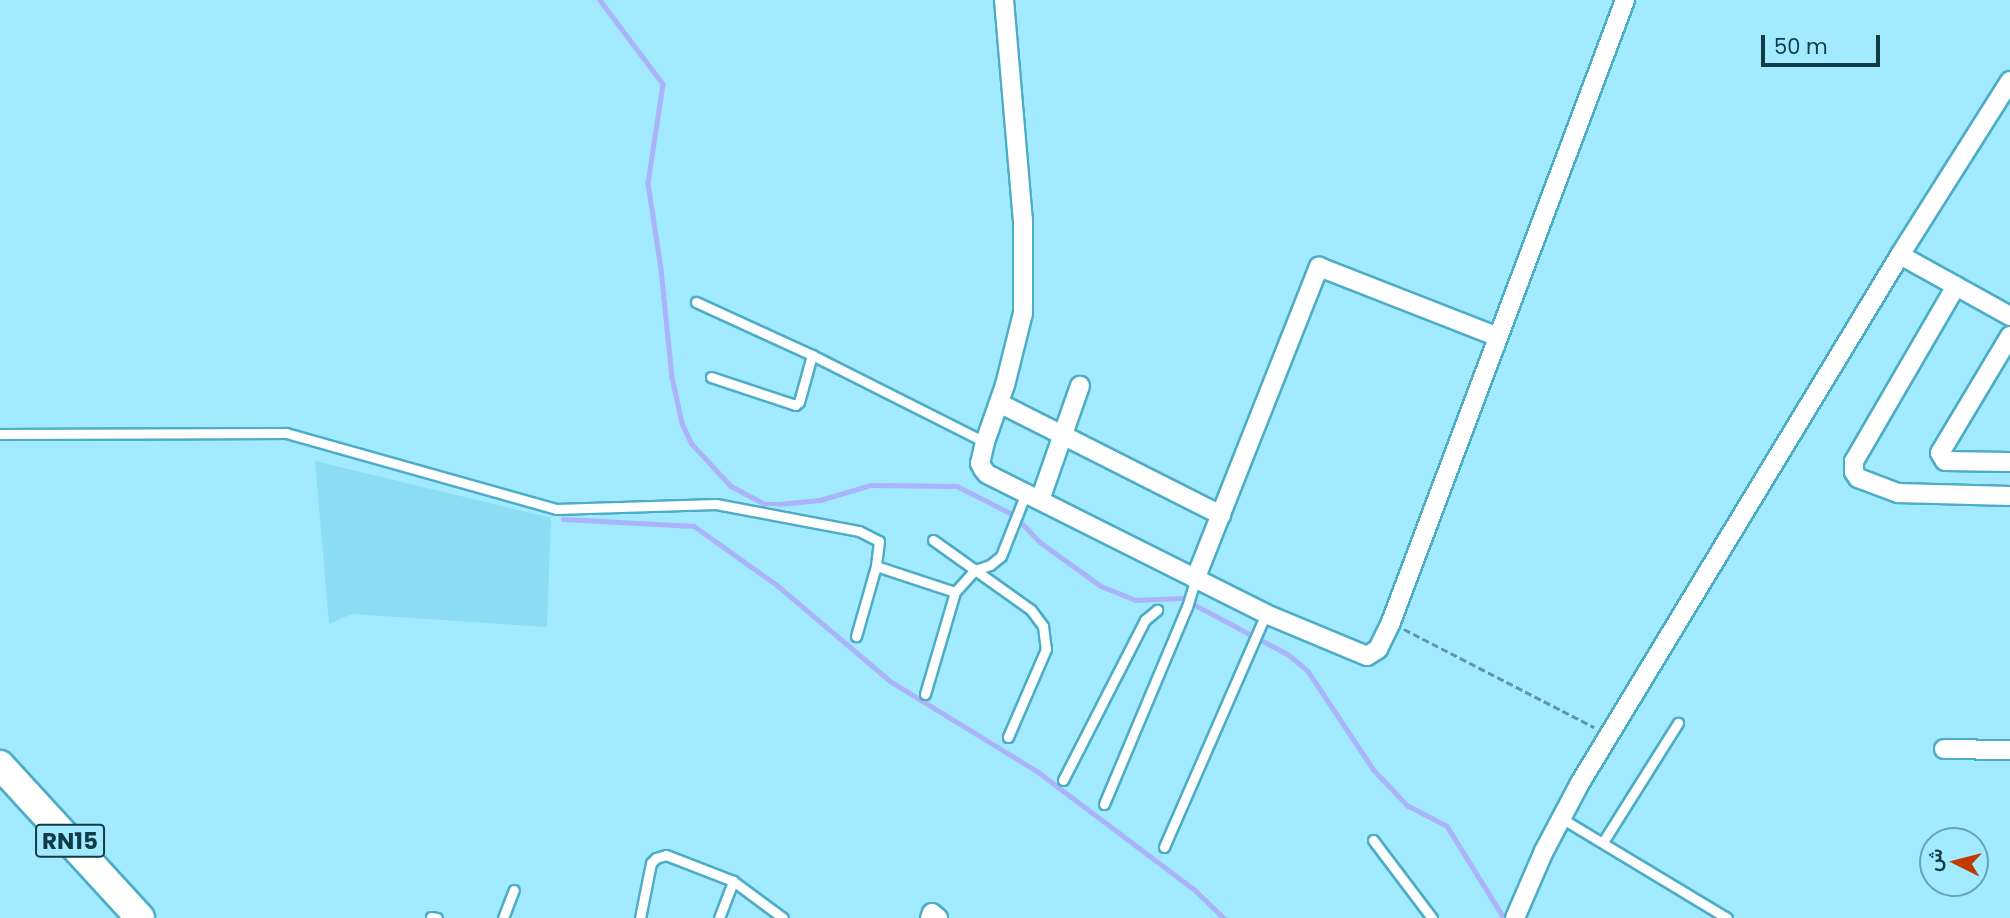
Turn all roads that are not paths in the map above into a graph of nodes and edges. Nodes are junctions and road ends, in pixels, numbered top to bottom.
1 (1004, 0) edge
2 (1625, 0) edge
3 (2010, 80) edge
4 (1900, 255) junction
5 (1956, 286) junction
6 (696, 303) dead end
7 (2010, 316) edge
8 (1496, 336) junction
9 (2010, 336) edge
10 (812, 355) junction
11 (711, 377) dead end
12 (1080, 386) dead end
13 (999, 403) junction
14 (0, 434) edge
15 (1062, 435) junction
16 (985, 442) junction
17 (2010, 462) edge
18 (2010, 496) edge
19 (1033, 497) junction
20 (1221, 515) junction
21 (933, 540) dead end
22 (876, 566) junction
23 (975, 570) junction
24 (1196, 577) junction
25 (956, 592) junction
26 (1157, 610) dead end
27 (1266, 614) junction
28 (856, 636) dead end
29 (925, 694) dead end
30 (1678, 723) dead end
31 (1008, 737) dead end
32 (1944, 749) dead end
33 (2010, 750) edge
34 (0, 765) edge
35 (1063, 780) dead end
36 (1104, 804) dead end
37 (1561, 818) junction
38 (1373, 840) dead end
39 (1603, 842) junction
40 (1164, 847) dead end
41 (733, 881) junction
42 (514, 890) dead end
43 (140, 918) edge
44 (503, 918) edge
45 (640, 918) edge
46 (719, 918) edge
47 (783, 918) edge
48 (930, 918) edge
49 (937, 918) edge
50 (1432, 918) edge
51 (1515, 918) edge
52 (1727, 918) edge

1 - 13 street
2 - 8 street
3 - 4 street
4 - 5 street
4 - 37 street
5 - 7 street
5 - 18 street
6 - 10 lane
8 - 20 street
8 - 27 street
9 - 17 street
10 - 11 lane
10 - 16 lane
12 - 15 street
13 - 15 street
13 - 16 street
14 - 22 lane
15 - 19 street
15 - 20 street
16 - 19 street
19 - 23 lane
19 - 24 street
20 - 24 street
21 - 23 lane
22 - 25 lane
22 - 28 lane
23 - 25 lane
23 - 31 lane
24 - 27 street
24 - 36 lane
25 - 29 lane
26 - 35 lane
27 - 40 lane
30 - 39 lane
32 - 33 street
34 - 43 main road, RN15
37 - 39 lane
37 - 51 street
38 - 50 lane
39 - 52 lane
41 - 45 lane
41 - 46 lane
41 - 47 lane
42 - 44 lane
48 - 49 street

